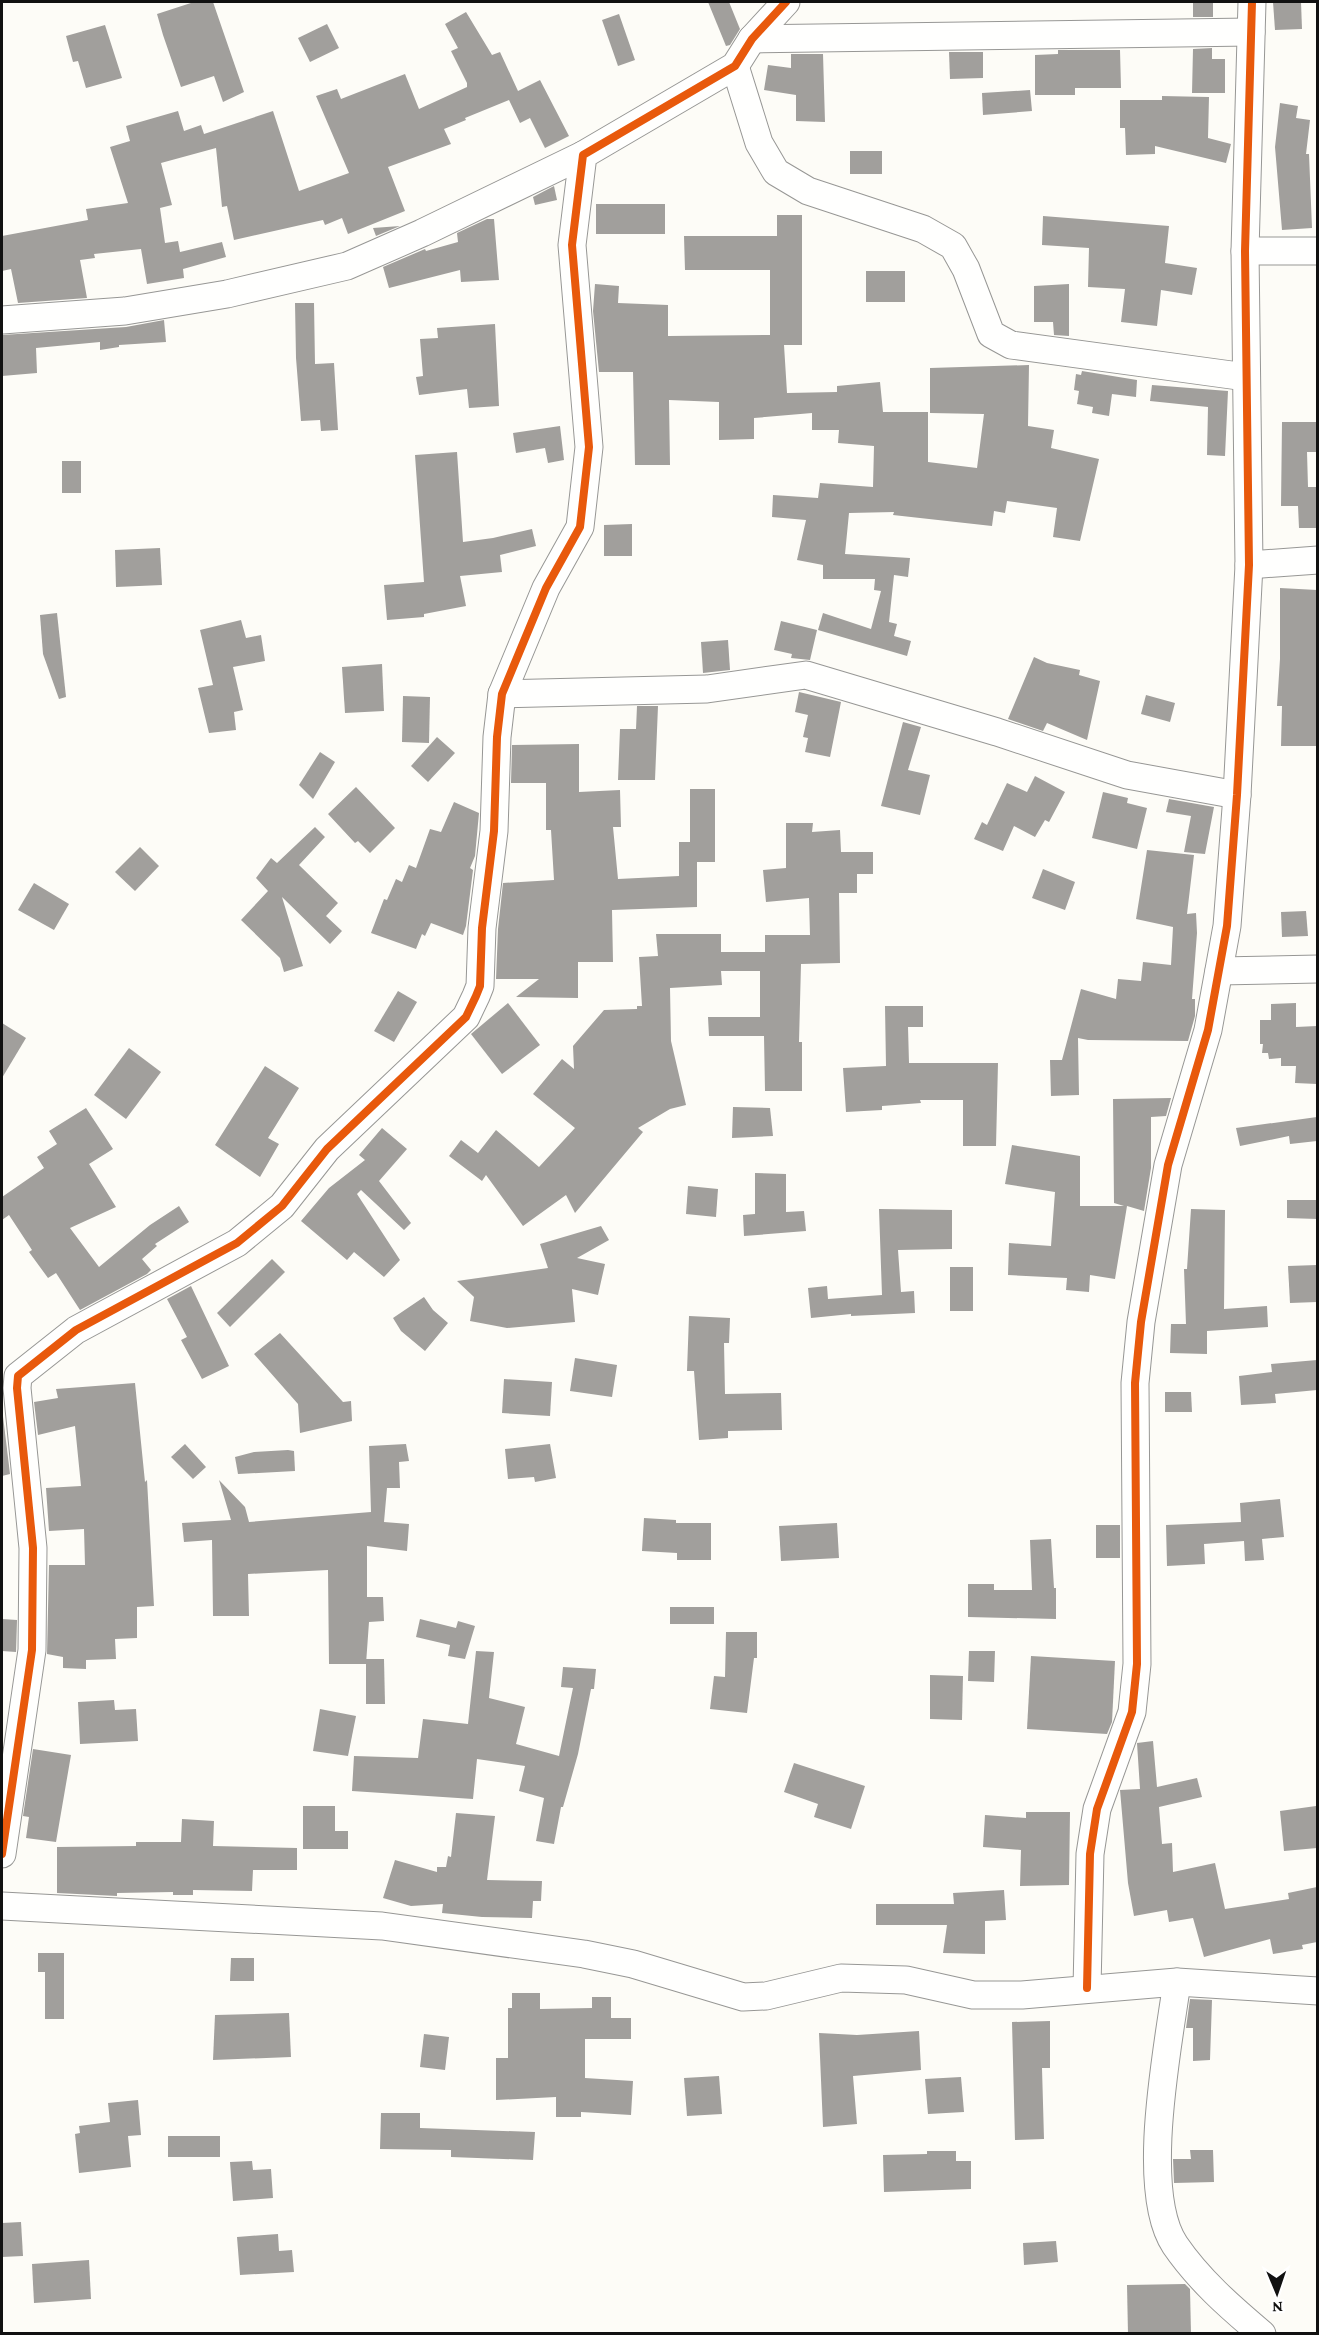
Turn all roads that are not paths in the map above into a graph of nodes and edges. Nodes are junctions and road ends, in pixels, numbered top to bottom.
1 (786, 2) edge
2 (1251, 2) edge
3 (1251, 32) junction
4 (752, 39) junction
5 (735, 66) junction
6 (583, 155) junction
7 (1245, 251) junction
8 (1317, 251) edge
9 (2, 320) edge
10 (1246, 377) junction
11 (1317, 560) edge
12 (1249, 565) junction
13 (502, 694) junction
14 (1237, 795) junction
15 (1317, 969) edge
16 (1219, 971) junction
17 (2, 1854) edge
18 (2, 1906) edge
19 (1177, 1982) junction
20 (1087, 1988) junction
21 (1317, 1991) edge
22 (1262, 2334) edge

1 - 4 street
2 - 3 street
3 - 4 street
3 - 7 street
4 - 5 street
5 - 6 street
5 - 10 street
6 - 9 street
6 - 13 street
7 - 8 street
7 - 10 street
10 - 12 street
11 - 12 street
12 - 14 street
13 - 14 street
13 - 17 street
14 - 16 street
15 - 16 street
16 - 20 street
18 - 20 street
19 - 20 street
19 - 21 street
19 - 22 street

